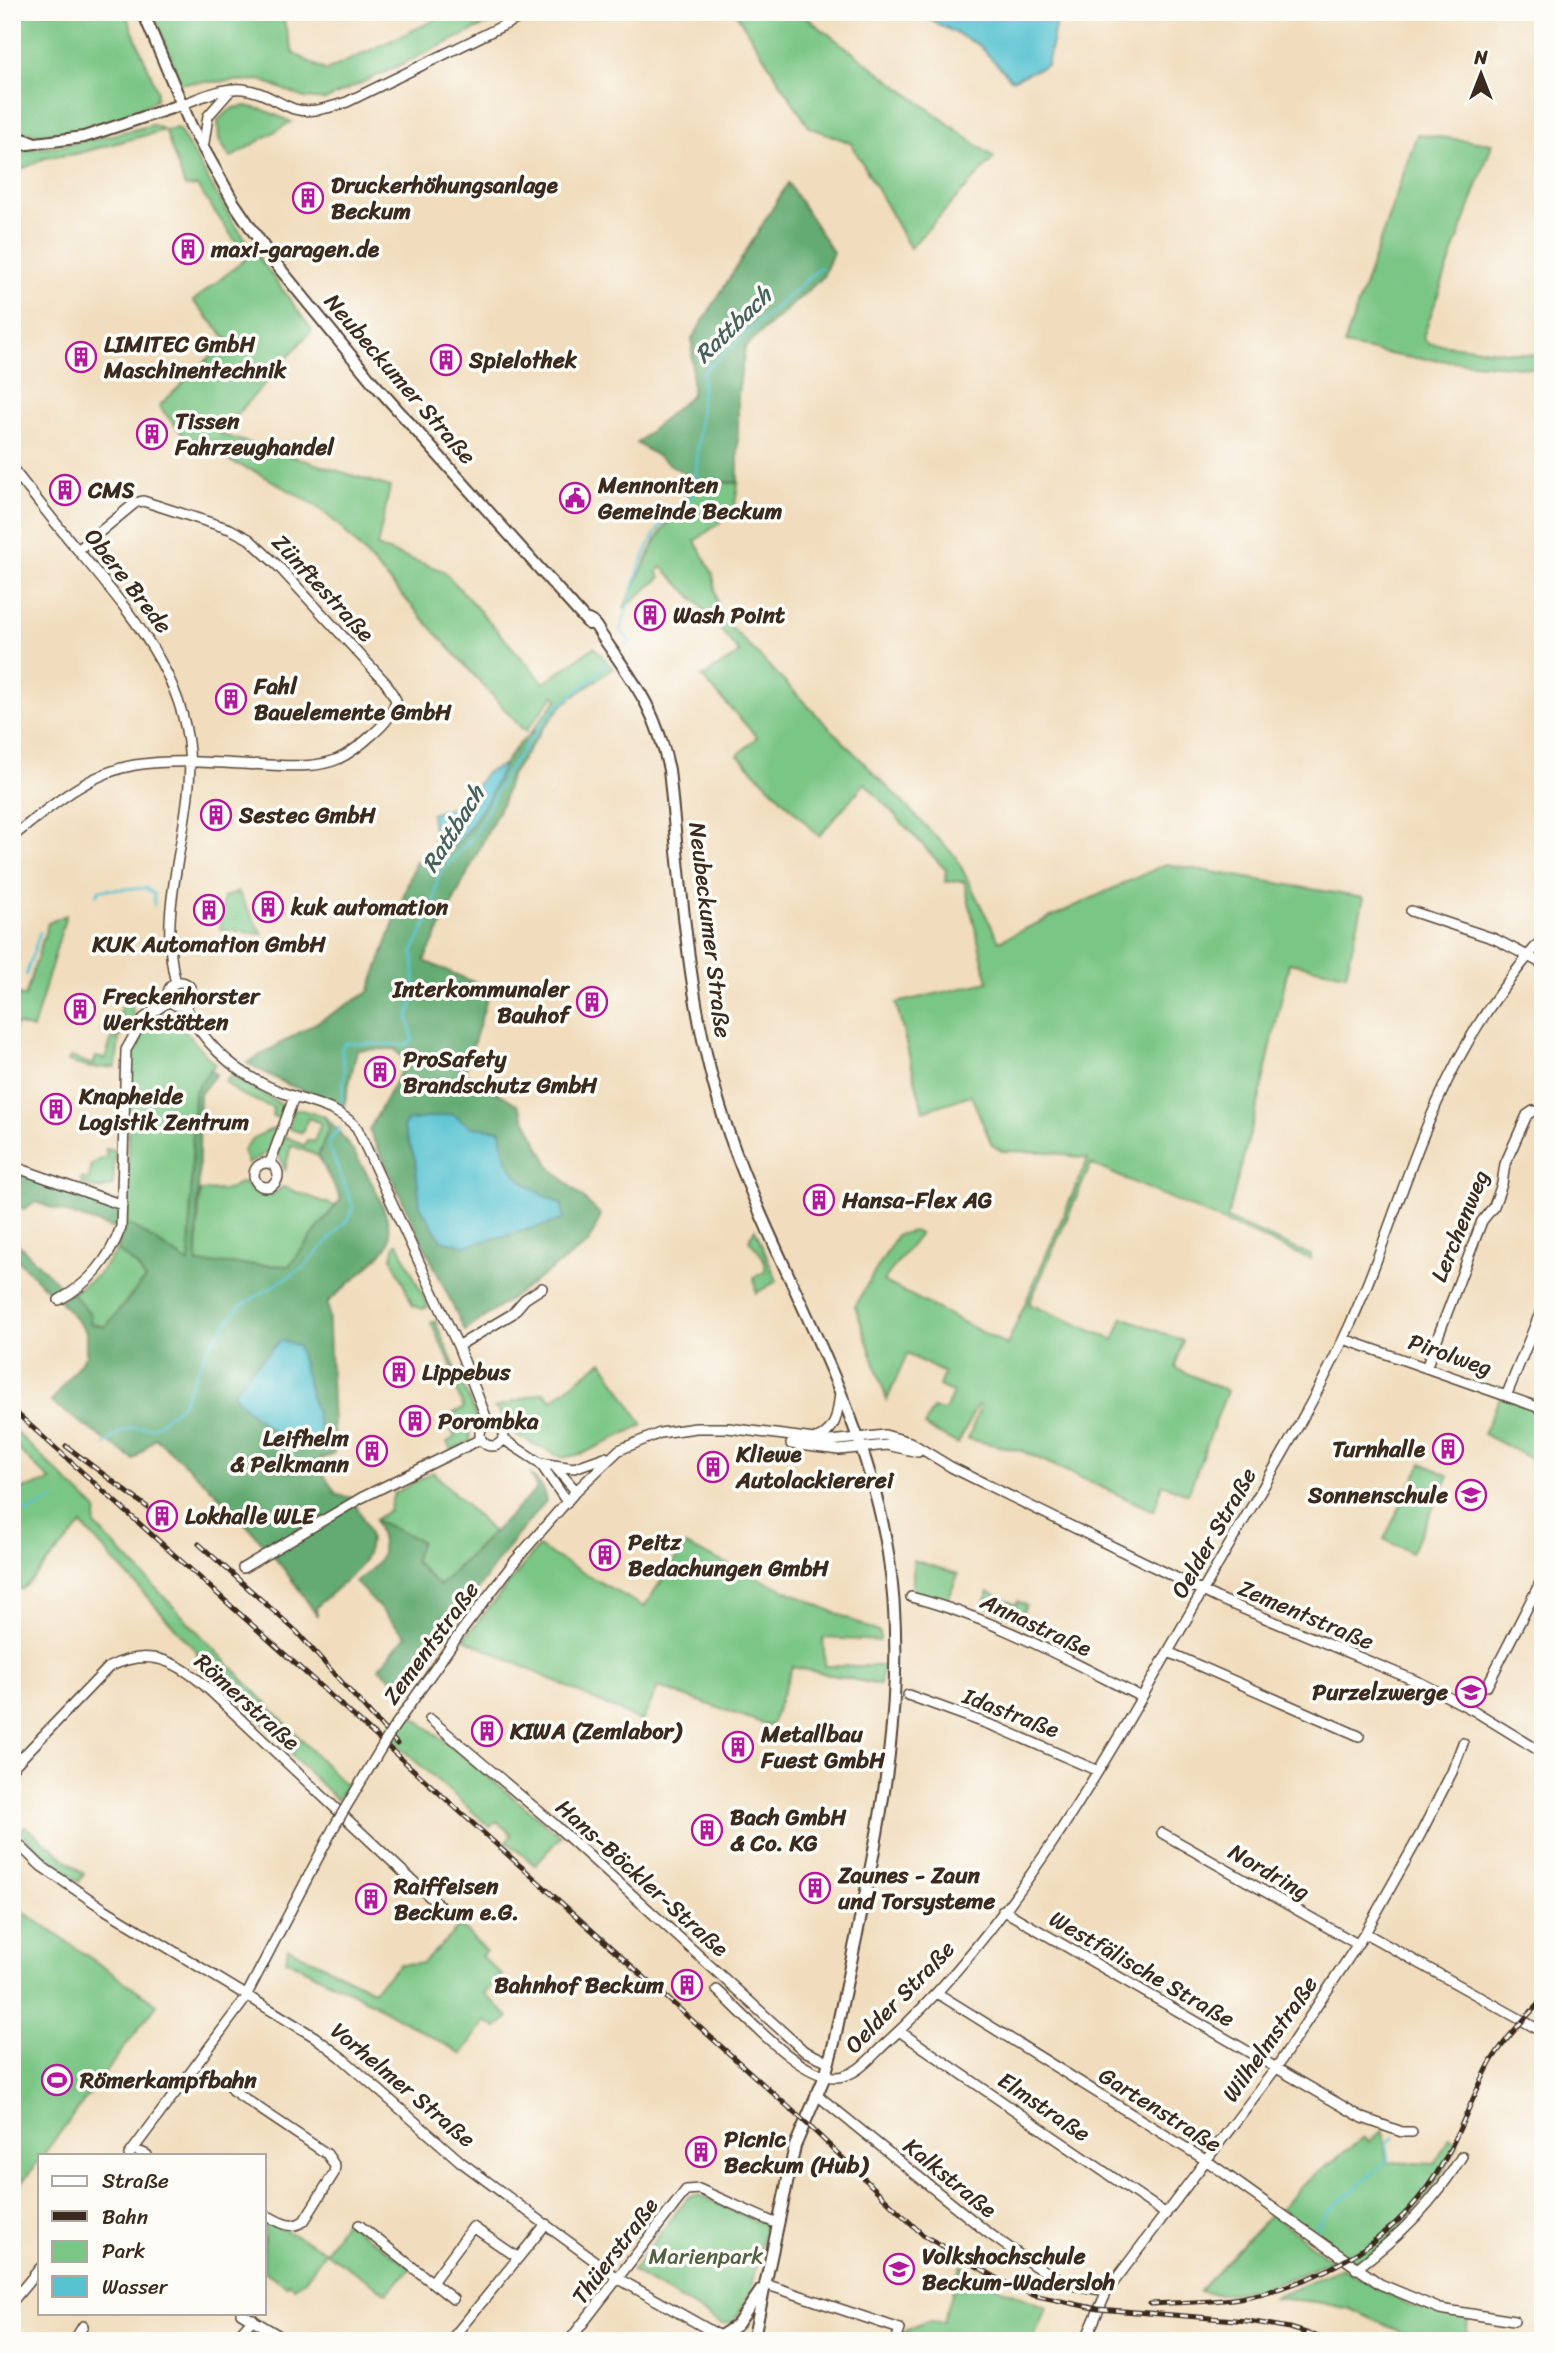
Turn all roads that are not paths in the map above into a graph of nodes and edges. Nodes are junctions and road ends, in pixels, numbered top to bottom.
1 (143, 12) edge
2 (531, 12) edge
3 (230, 90) junction
4 (180, 105) junction
5 (12, 136) edge
6 (33, 142) junction
7 (12, 146) edge
8 (203, 149) junction
9 (12, 468) edge
10 (78, 550) junction
11 (190, 762) junction
12 (12, 837) edge
13 (1411, 911) dead end
14 (1543, 938) edge
15 (1527, 957) junction
16 (1543, 964) edge
17 (176, 983) junction
18 (170, 1001) junction
19 (185, 1006) junction
20 (294, 1097) junction
21 (1543, 1112) edge
22 (270, 1163) dead end
23 (12, 1166) edge
24 (122, 1205) junction
25 (542, 1288) dead end
26 (59, 1300) dead end
27 (1543, 1306) edge
28 (1344, 1339) junction
29 (458, 1346) junction
30 (1426, 1368) junction
31 (840, 1393) junction
32 (1507, 1394) junction
33 (1543, 1409) edge
34 (488, 1422) junction
35 (742, 1430) junction
36 (481, 1439) junction
37 (503, 1439) junction
38 (813, 1441) junction
39 (858, 1442) junction
40 (619, 1450) junction
41 (540, 1463) junction
42 (556, 1468) junction
43 (576, 1491) junction
44 (567, 1502) junction
45 (243, 1568) dead end
46 (1543, 1577) edge
47 (1202, 1591) junction
48 (911, 1597) dead end
49 (1168, 1652) junction
50 (1487, 1686) dead end
51 (908, 1695) dead end
52 (1141, 1697) junction
53 (430, 1719) dead end
54 (1359, 1736) dead end
55 (1463, 1743) dead end
56 (1543, 1753) edge
57 (12, 1768) edge
58 (1098, 1771) junction
59 (1163, 1833) dead end
60 (12, 1838) edge
61 (1003, 1910) junction
62 (446, 1912) dead end
63 (1364, 1933) junction
64 (1357, 1944) junction
65 (718, 1990) dead end
66 (936, 1993) junction
67 (248, 1994) junction
68 (900, 2031) junction
69 (1543, 2032) edge
70 (829, 2062) junction
71 (1276, 2068) junction
72 (825, 2076) junction
73 (232, 2090) dead end
74 (816, 2094) junction
75 (1412, 2132) dead end
76 (131, 2152) edge
77 (1462, 2156) dead end
78 (1207, 2161) junction
79 (1166, 2214) junction
80 (266, 2215) edge
81 (546, 2224) junction
82 (777, 2224) junction
83 (359, 2225) dead end
84 (517, 2257) junction
85 (1356, 2269) junction
86 (38, 2270) edge
87 (619, 2279) junction
88 (433, 2281) junction
89 (765, 2284) junction
90 (1107, 2291) junction
91 (453, 2299) dead end
92 (12, 2302) edge
93 (243, 2314) edge
94 (253, 2319) junction
95 (1514, 2321) dead end
96 (83, 2326) dead end
97 (721, 2339) edge
98 (74, 2341) edge
99 (233, 2341) edge
100 (288, 2341) edge
101 (450, 2341) edge
102 (569, 2341) edge
103 (753, 2341) edge
104 (896, 2341) edge
105 (1085, 2341) edge

1 - 4 main road, Neubeckumer Straße
2 - 3 street
3 - 4 street
3 - 8 street
4 - 6 main road
4 - 8 main road, Neubeckumer Straße
5 - 6 main road
6 - 7 main road
8 - 31 main road, Neubeckumer Straße
9 - 10 street, Obere Brede
10 - 11 street, Obere Brede
10 - 11 street, Zünftestraße
11 - 12 street
11 - 17 street, Obere Brede
13 - 15 street
14 - 15 street, Oelder Straße
15 - 16 street
15 - 28 street, Oelder Straße
17 - 18 street
17 - 19 street
18 - 19 street
18 - 24 street
19 - 20 street
20 - 22 street
20 - 29 street
21 - 30 street, Lerchenweg
23 - 24 street
24 - 26 street
25 - 29 street
27 - 32 street
28 - 30 street, Pirolweg
28 - 47 street, Oelder Straße
29 - 34 street
30 - 32 street, Pirolweg
31 - 38 street
31 - 39 main road, Neubeckumer Straße
32 - 33 street, Pirolweg
34 - 36 street
34 - 37 street
35 - 38 street, Zementstraße
35 - 39 street, Zementstraße
35 - 40 street, Zementstraße
36 - 37 street
36 - 45 street
37 - 41 street
38 - 39 street, Zementstraße
39 - 47 street, Zementstraße
39 - 70 main road, Neubeckumer Straße
40 - 42 street
40 - 43 street, Zementstraße
41 - 42 street
41 - 44 street
42 - 43 street
43 - 44 street, Zementstraße
44 - 67 street, Zementstraße, bridge
46 - 50 street
47 - 49 street, Oelder Straße
47 - 56 street, Zementstraße
48 - 52 street, Annastraße
49 - 52 street, Oelder Straße
49 - 54 street
51 - 58 street, Idastraße
52 - 58 street, Oelder Straße
53 - 70 street, Hans-Böckler-Straße
55 - 63 street, Wilhelmstraße
57 - 62 street, Römerstraße
58 - 61 street, Oelder Straße
59 - 64 street, Nordring
60 - 67 street, Vorhelmer Straße
61 - 66 street, Oelder Straße
61 - 71 street, Westfälische Straße
63 - 64 street, Wilhelmstraße
63 - 69 street
64 - 71 street, Wilhelmstraße
65 - 72 street
66 - 68 street, Oelder Straße
66 - 78 street, Gartenstraße
67 - 76 street, Zementstraße
67 - 81 street, Vorhelmer Straße
68 - 72 street, Oelder Straße
68 - 79 street, Elmstraße
70 - 72 main road, Neubeckumer Straße
71 - 75 street, Westfälische Straße
71 - 78 street, Wilhelmstraße
72 - 74 main road, Neubeckumer Straße
73 - 80 street
74 - 82 main road, Neubeckumer Straße
74 - 90 street, Kalkstraße
77 - 85 street
78 - 79 street, Wilhelmstraße
78 - 85 street, Gartenstraße
79 - 90 street, Wilhelmstraße
81 - 84 street
81 - 87 street, Vorhelmer Straße
82 - 87 street, Thüerstraße
82 - 89 main road, Neubeckumer Straße
83 - 88 street
84 - 88 street
84 - 101 street
85 - 95 street, Gartenstraße
86 - 92 street
87 - 97 street, Vorhelmer Straße
87 - 102 street, Thüerstraße
88 - 91 street
89 - 97 main road
89 - 103 main road, Neubeckumer Straße
89 - 104 street
90 - 105 street, Wilhelmstraße
93 - 94 street
94 - 99 street
94 - 100 street
96 - 98 street

